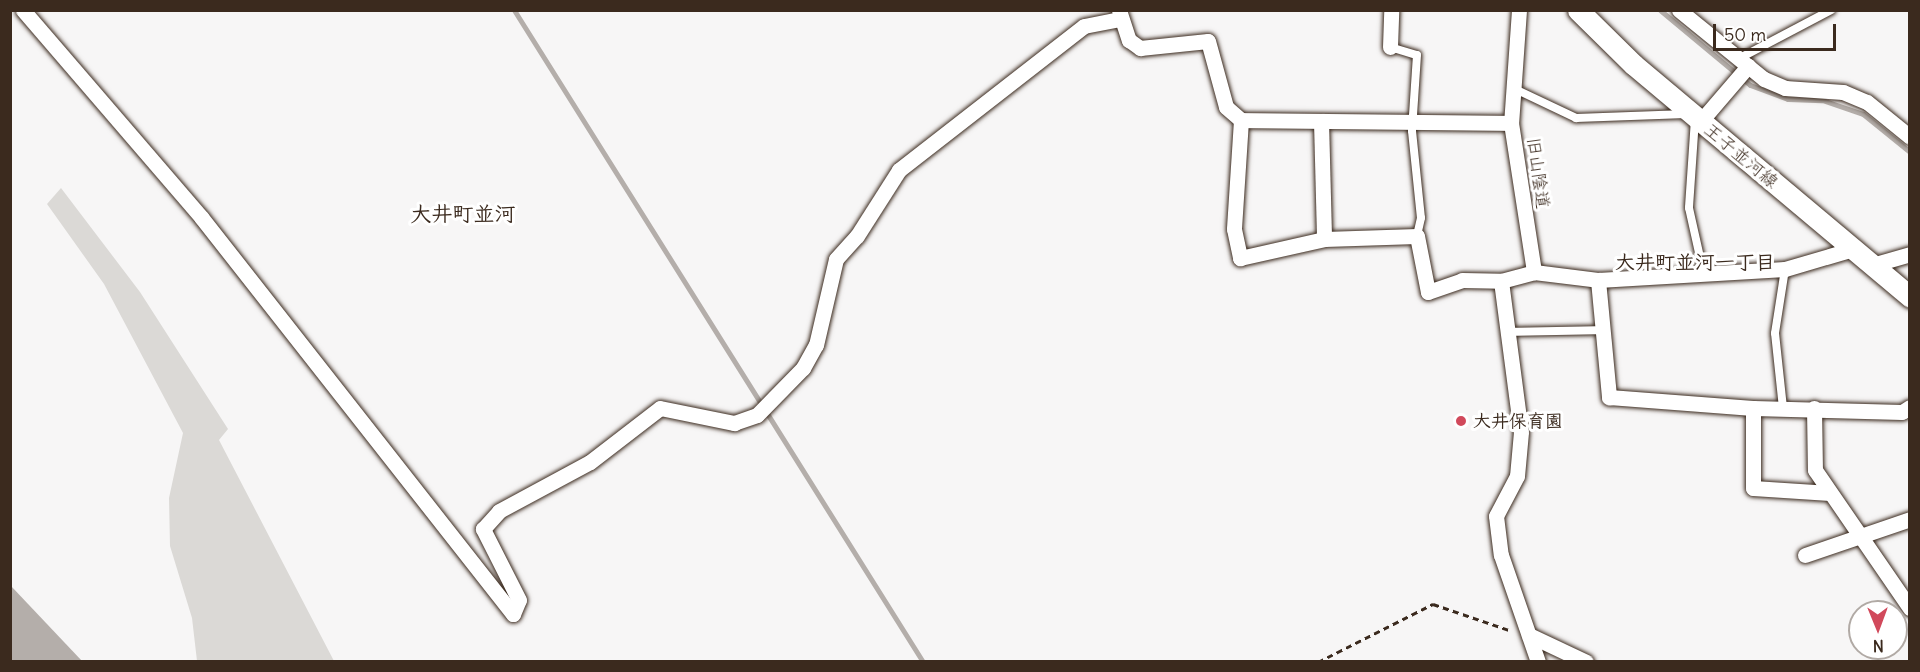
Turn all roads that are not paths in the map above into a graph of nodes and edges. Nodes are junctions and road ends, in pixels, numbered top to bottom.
1 (23, 10) edge
2 (1391, 10) edge
3 (1519, 10) edge
4 (1578, 10) edge
5 (1678, 10) edge
6 (1831, 10) edge
7 (1120, 15) edge
8 (1390, 47) joint
9 (1744, 62) junction
10 (1515, 89) junction
11 (1696, 118) junction
12 (1241, 120) junction
13 (1321, 121) junction
14 (1414, 122) junction
15 (1511, 123) junction
16 (1910, 137) edge
17 (1417, 236) junction
18 (1323, 239) junction
19 (1853, 249) junction
20 (1910, 254) edge
21 (1872, 265) junction
22 (1785, 269) junction
23 (1534, 272) junction
24 (1704, 274) junction
25 (1598, 280) junction
26 (1502, 281) junction
27 (1910, 297) edge
28 (1606, 330) junction
29 (1508, 332) junction
30 (1910, 407) edge
31 (1753, 408) junction
32 (1783, 408) junction
33 (1814, 408) junction
34 (1830, 493) junction
35 (1910, 519) edge
36 (1858, 534) junction
37 (1805, 555) dead end
38 (1910, 608) edge
39 (1529, 635) junction
40 (1538, 662) edge
41 (1586, 662) edge

1 - 7 street
2 - 8 street
3 - 10 street
4 - 11 main road, 王子並河線
5 - 9 street
6 - 9 lane
7 - 12 street
8 - 14 lane
9 - 11 street
9 - 16 street
10 - 11 lane
10 - 15 street
11 - 19 main road, 王子並河線
11 - 24 lane
12 - 13 street, 旧山陰道
12 - 18 street
13 - 14 street, 旧山陰道
13 - 18 street
14 - 15 street, 旧山陰道
14 - 17 lane
15 - 23 street, 旧山陰道
17 - 18 street
17 - 26 street
19 - 21 main road, 王子並河線
19 - 22 street
20 - 21 street
21 - 27 main road, 王子並河線
22 - 24 street
22 - 32 lane
23 - 25 street
23 - 26 street
24 - 25 street
25 - 28 street
26 - 29 street
28 - 29 lane
28 - 31 street
29 - 39 street
30 - 33 street
31 - 32 street
31 - 34 street
32 - 33 street
33 - 34 street
34 - 36 street
35 - 36 street
36 - 37 street
36 - 38 street
39 - 40 street
39 - 41 street

